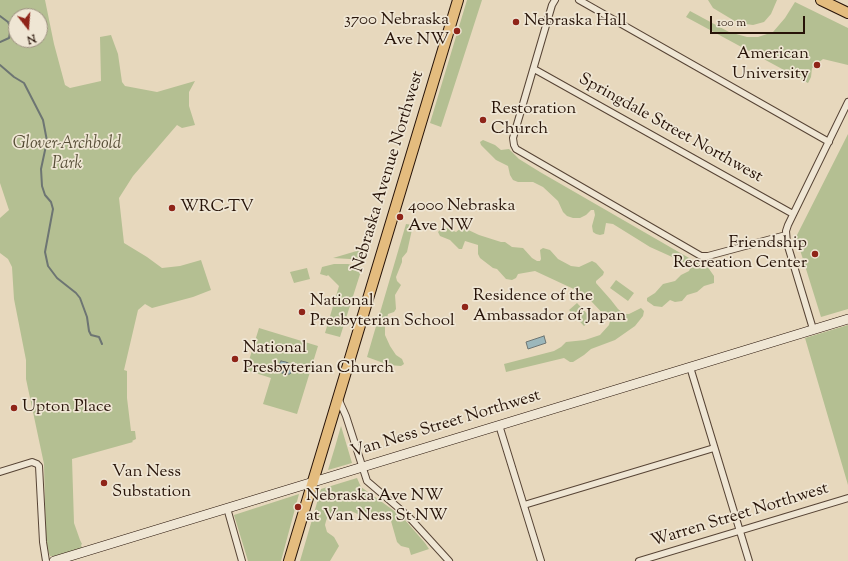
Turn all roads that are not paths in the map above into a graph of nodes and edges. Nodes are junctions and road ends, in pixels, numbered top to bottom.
1 (458, 0) edge
2 (555, 0) edge
3 (579, 0) edge
4 (821, 0) edge
5 (848, 13) edge
6 (534, 69) junction
7 (848, 102) edge
8 (829, 142) junction
9 (793, 214) junction
10 (786, 235) junction
11 (848, 319) edge
12 (813, 329) junction
13 (690, 367) junction
14 (338, 398) junction
15 (499, 425) junction
16 (714, 448) junction
17 (362, 467) junction
18 (0, 472) edge
19 (313, 482) junction
20 (848, 498) edge
21 (524, 505) junction
22 (227, 508) junction
23 (740, 530) junction
24 (46, 561) edge
25 (54, 561) edge
26 (242, 561) edge
27 (289, 561) edge
28 (449, 561) edge
29 (454, 561) edge
30 (541, 561) edge
31 (639, 561) edge
32 (749, 561) edge

1 - 14 main road, Nebraska Avenue Northwest
2 - 6 street
3 - 8 street
4 - 5 main road
6 - 9 street, Springdale Street Northwest
6 - 10 street
7 - 8 street
8 - 9 street
9 - 10 street
10 - 12 street
11 - 12 street, Van Ness Street Northwest
12 - 13 street, Van Ness Street Northwest
13 - 15 street, Van Ness Street Northwest
13 - 16 street
14 - 17 street
14 - 19 main road, Nebraska Avenue Northwest
15 - 17 street, Van Ness Street Northwest
15 - 21 street
16 - 21 street
16 - 23 street
17 - 19 street, Van Ness Street Northwest
17 - 28 street
18 - 24 street
19 - 22 street, Van Ness Street Northwest
19 - 27 main road, Nebraska Avenue Northwest
20 - 23 street, Warren Street Northwest
21 - 30 street
22 - 25 street, Van Ness Street Northwest
22 - 26 street
23 - 31 street, Warren Street Northwest
23 - 32 street
28 - 29 street

